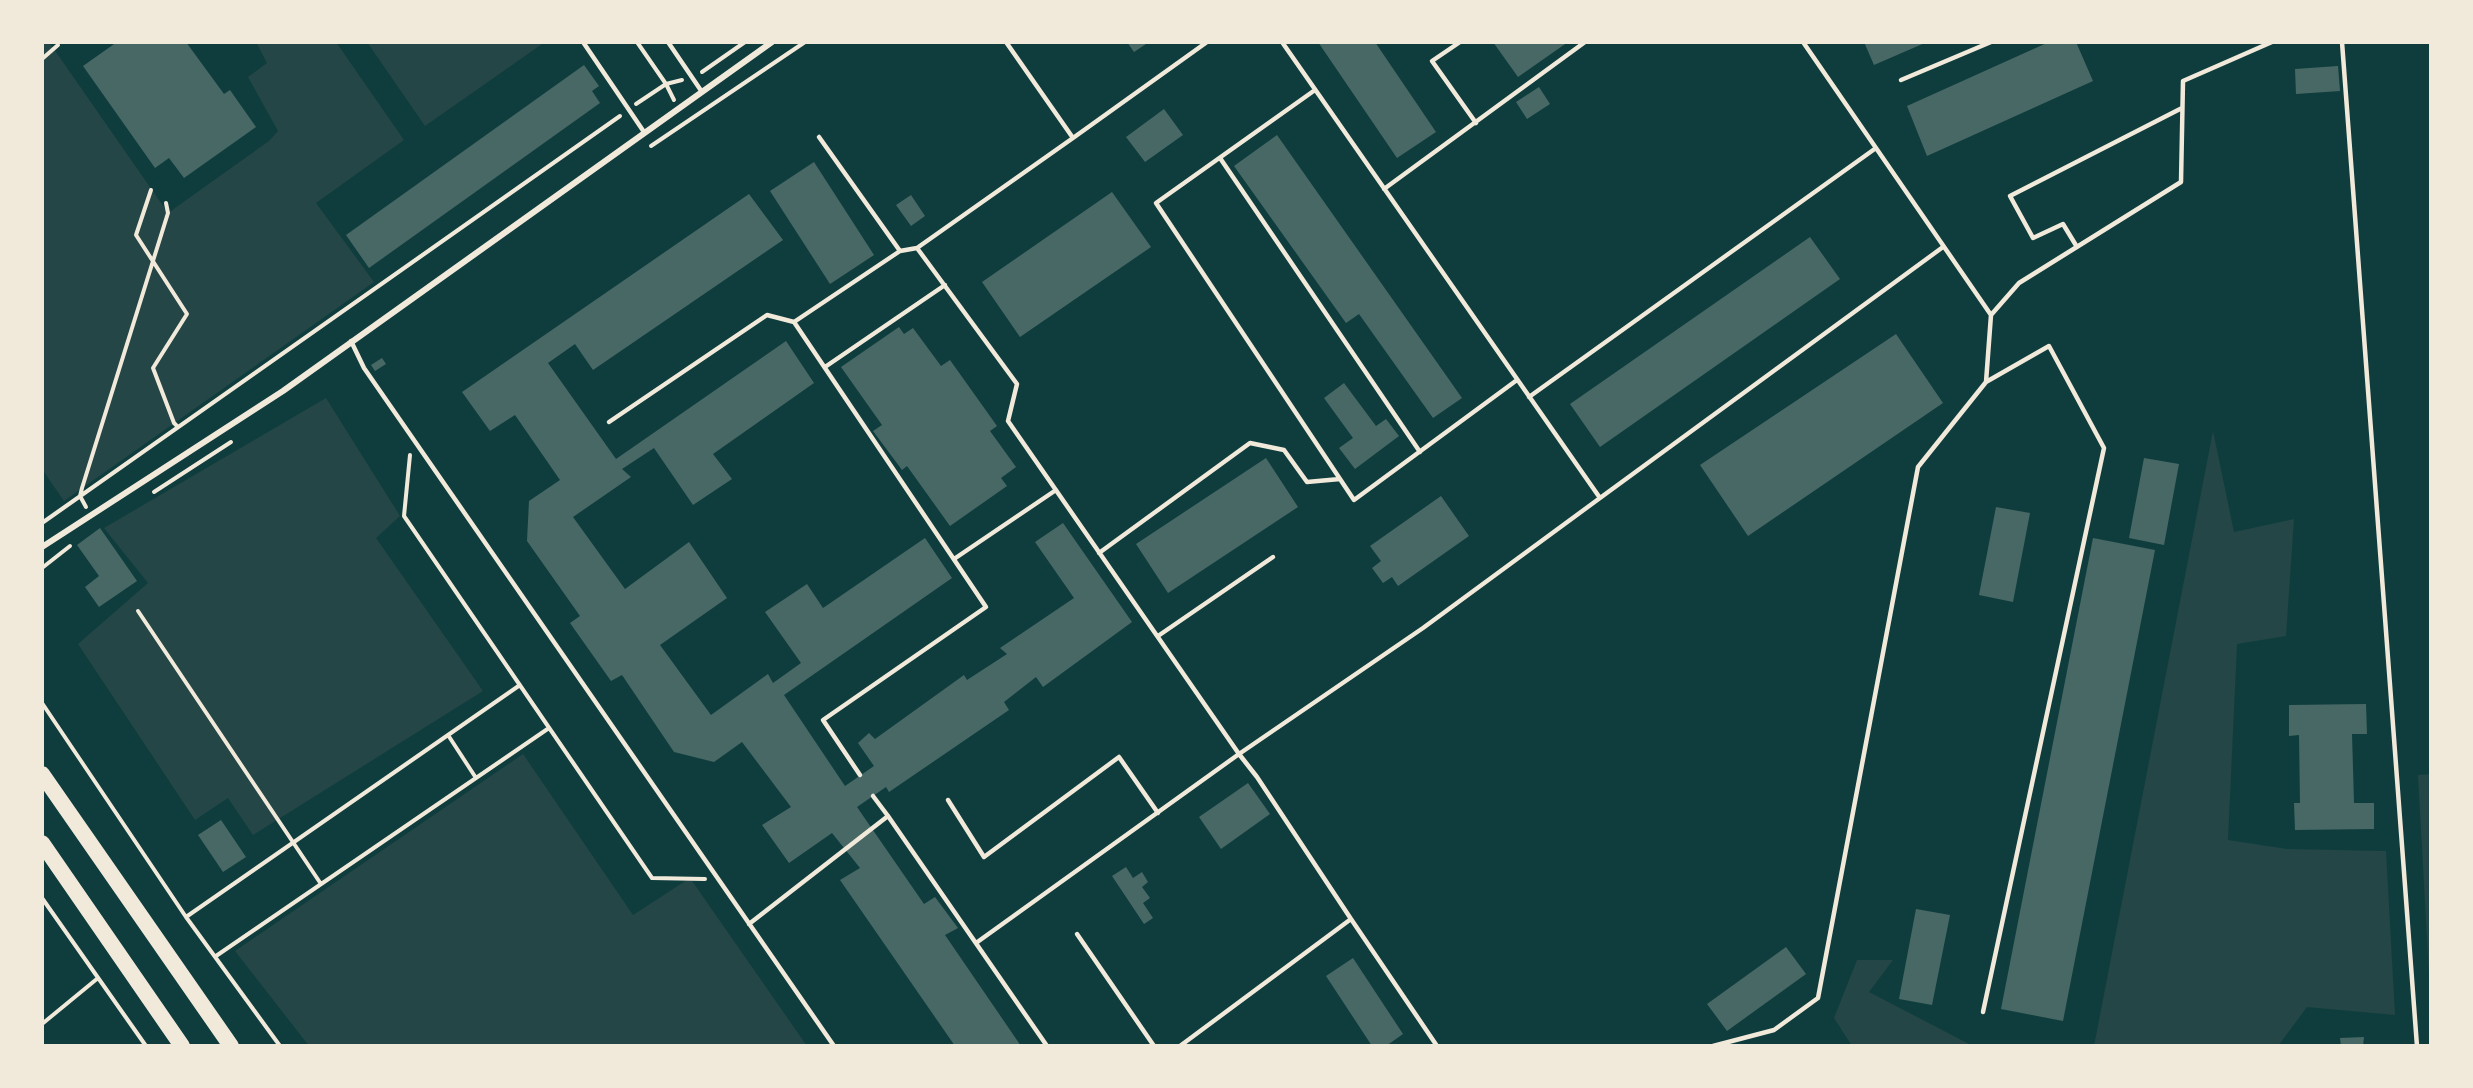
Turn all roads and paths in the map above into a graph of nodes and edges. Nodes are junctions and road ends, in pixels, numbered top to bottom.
1 (583, 42) edge
2 (638, 42) edge
3 (668, 42) edge
4 (745, 42) edge
5 (772, 42) edge
6 (805, 42) edge
7 (1006, 42) edge
8 (1207, 42) edge
9 (1282, 42) edge
10 (1460, 42) edge
11 (1585, 42) edge
12 (1803, 42) edge
13 (1991, 42) edge
14 (2272, 42) edge
15 (2342, 42) edge
16 (58, 45) dead end
17 (42, 59) edge
18 (692, 78) junction
19 (1900, 80) dead end
20 (666, 84) junction
21 (737, 90) dead end
22 (1316, 90) junction
23 (702, 92) junction
24 (2182, 108) junction
25 (629, 109) junction
26 (1476, 123) junction
27 (644, 132) junction
28 (819, 137) dead end
29 (1073, 138) junction
30 (1876, 148) junction
31 (1220, 158) junction
32 (1384, 189) junction
33 (151, 190) dead end
34 (166, 203) dead end
35 (1943, 247) junction
36 (2077, 247) junction
37 (917, 248) junction
38 (900, 251) junction
39 (153, 261) junction
40 (945, 285) junction
41 (1991, 315) junction
42 (794, 322) junction
43 (351, 341) junction
44 (825, 367) junction
45 (1517, 380) junction
46 (1986, 382) junction
47 (1529, 397) junction
48 (609, 422) dead end
49 (178, 427) junction
50 (411, 437) junction
51 (1420, 452) junction
52 (1340, 478) junction
53 (1056, 490) junction
54 (80, 496) junction
55 (1600, 498) junction
56 (42, 523) edge
57 (42, 548) edge
58 (1099, 553) junction
59 (1273, 557) dead end
60 (954, 559) junction
61 (138, 611) dead end
62 (1158, 636) junction
63 (520, 685) junction
64 (42, 703) edge
65 (549, 728) junction
66 (448, 735) junction
67 (1239, 754) junction
68 (42, 774) edge
69 (860, 775) dead end
70 (476, 778) junction
71 (873, 796) dead end
72 (948, 800) dead end
73 (1158, 813) junction
74 (888, 816) junction
75 (42, 843) edge
76 (294, 843) junction
77 (718, 879) junction
78 (321, 884) junction
79 (42, 898) edge
80 (186, 917) junction
81 (1351, 920) junction
82 (749, 924) junction
83 (1077, 934) dead end
84 (976, 943) junction
85 (216, 956) junction
86 (98, 978) junction
87 (1983, 1012) dead end
88 (42, 1024) edge
89 (146, 1046) edge
90 (182, 1046) edge
91 (231, 1046) edge
92 (280, 1046) edge
93 (834, 1046) edge
94 (1047, 1046) edge
95 (1154, 1046) edge
96 (1180, 1046) edge
97 (1437, 1046) edge
98 (1713, 1046) edge
99 (2417, 1046) edge

1 - 25 lane
2 - 20 path
3 - 18 lane
4 - 18 path
5 - 23 street
6 - 21 path
7 - 29 lane
8 - 29 lane
9 - 22 lane
10 - 26 lane
11 - 26 lane
12 - 30 lane
13 - 19 lane
14 - 24 lane
15 - 99 lane
16 - 17 path
18 - 20 path
18 - 23 lane
20 - 25 path
22 - 31 lane
22 - 32 lane
23 - 27 street
24 - 36 lane
24 - 36 lane
25 - 27 lane
25 - 49 path
26 - 32 lane
27 - 43 street
28 - 38 lane
29 - 37 lane
30 - 35 lane
30 - 47 lane
31 - 51 lane
31 - 52 lane
32 - 45 lane
33 - 39 path
34 - 39 path
35 - 41 lane
35 - 55 lane
36 - 41 lane
37 - 38 lane
37 - 40 lane
38 - 42 lane
39 - 49 path
39 - 54 path
40 - 44 lane
40 - 53 lane
41 - 46 lane
42 - 44 lane
42 - 48 lane
43 - 50 lane
43 - 57 street
44 - 60 lane
45 - 47 lane
45 - 51 lane
46 - 87 lane
46 - 98 lane
47 - 55 lane
49 - 54 path
50 - 63 path
50 - 77 lane
51 - 52 lane
52 - 58 lane
53 - 58 lane
53 - 60 lane
54 - 56 path
55 - 67 lane
58 - 62 lane
59 - 62 lane
60 - 69 lane
61 - 76 path
62 - 67 lane
63 - 65 path
63 - 66 path
64 - 80 path
65 - 70 path
65 - 77 path
66 - 70 path
66 - 76 path
67 - 73 lane
67 - 81 lane
68 - 91 highway
70 - 78 path
71 - 74 lane
72 - 73 lane
73 - 84 lane
74 - 82 lane
74 - 84 lane
75 - 90 highway
76 - 78 path
76 - 80 path
77 - 82 lane
78 - 85 path
79 - 86 path
80 - 85 path
81 - 96 lane
81 - 97 lane
82 - 93 lane
83 - 95 lane
84 - 94 lane
85 - 92 path
86 - 88 path
86 - 89 path

